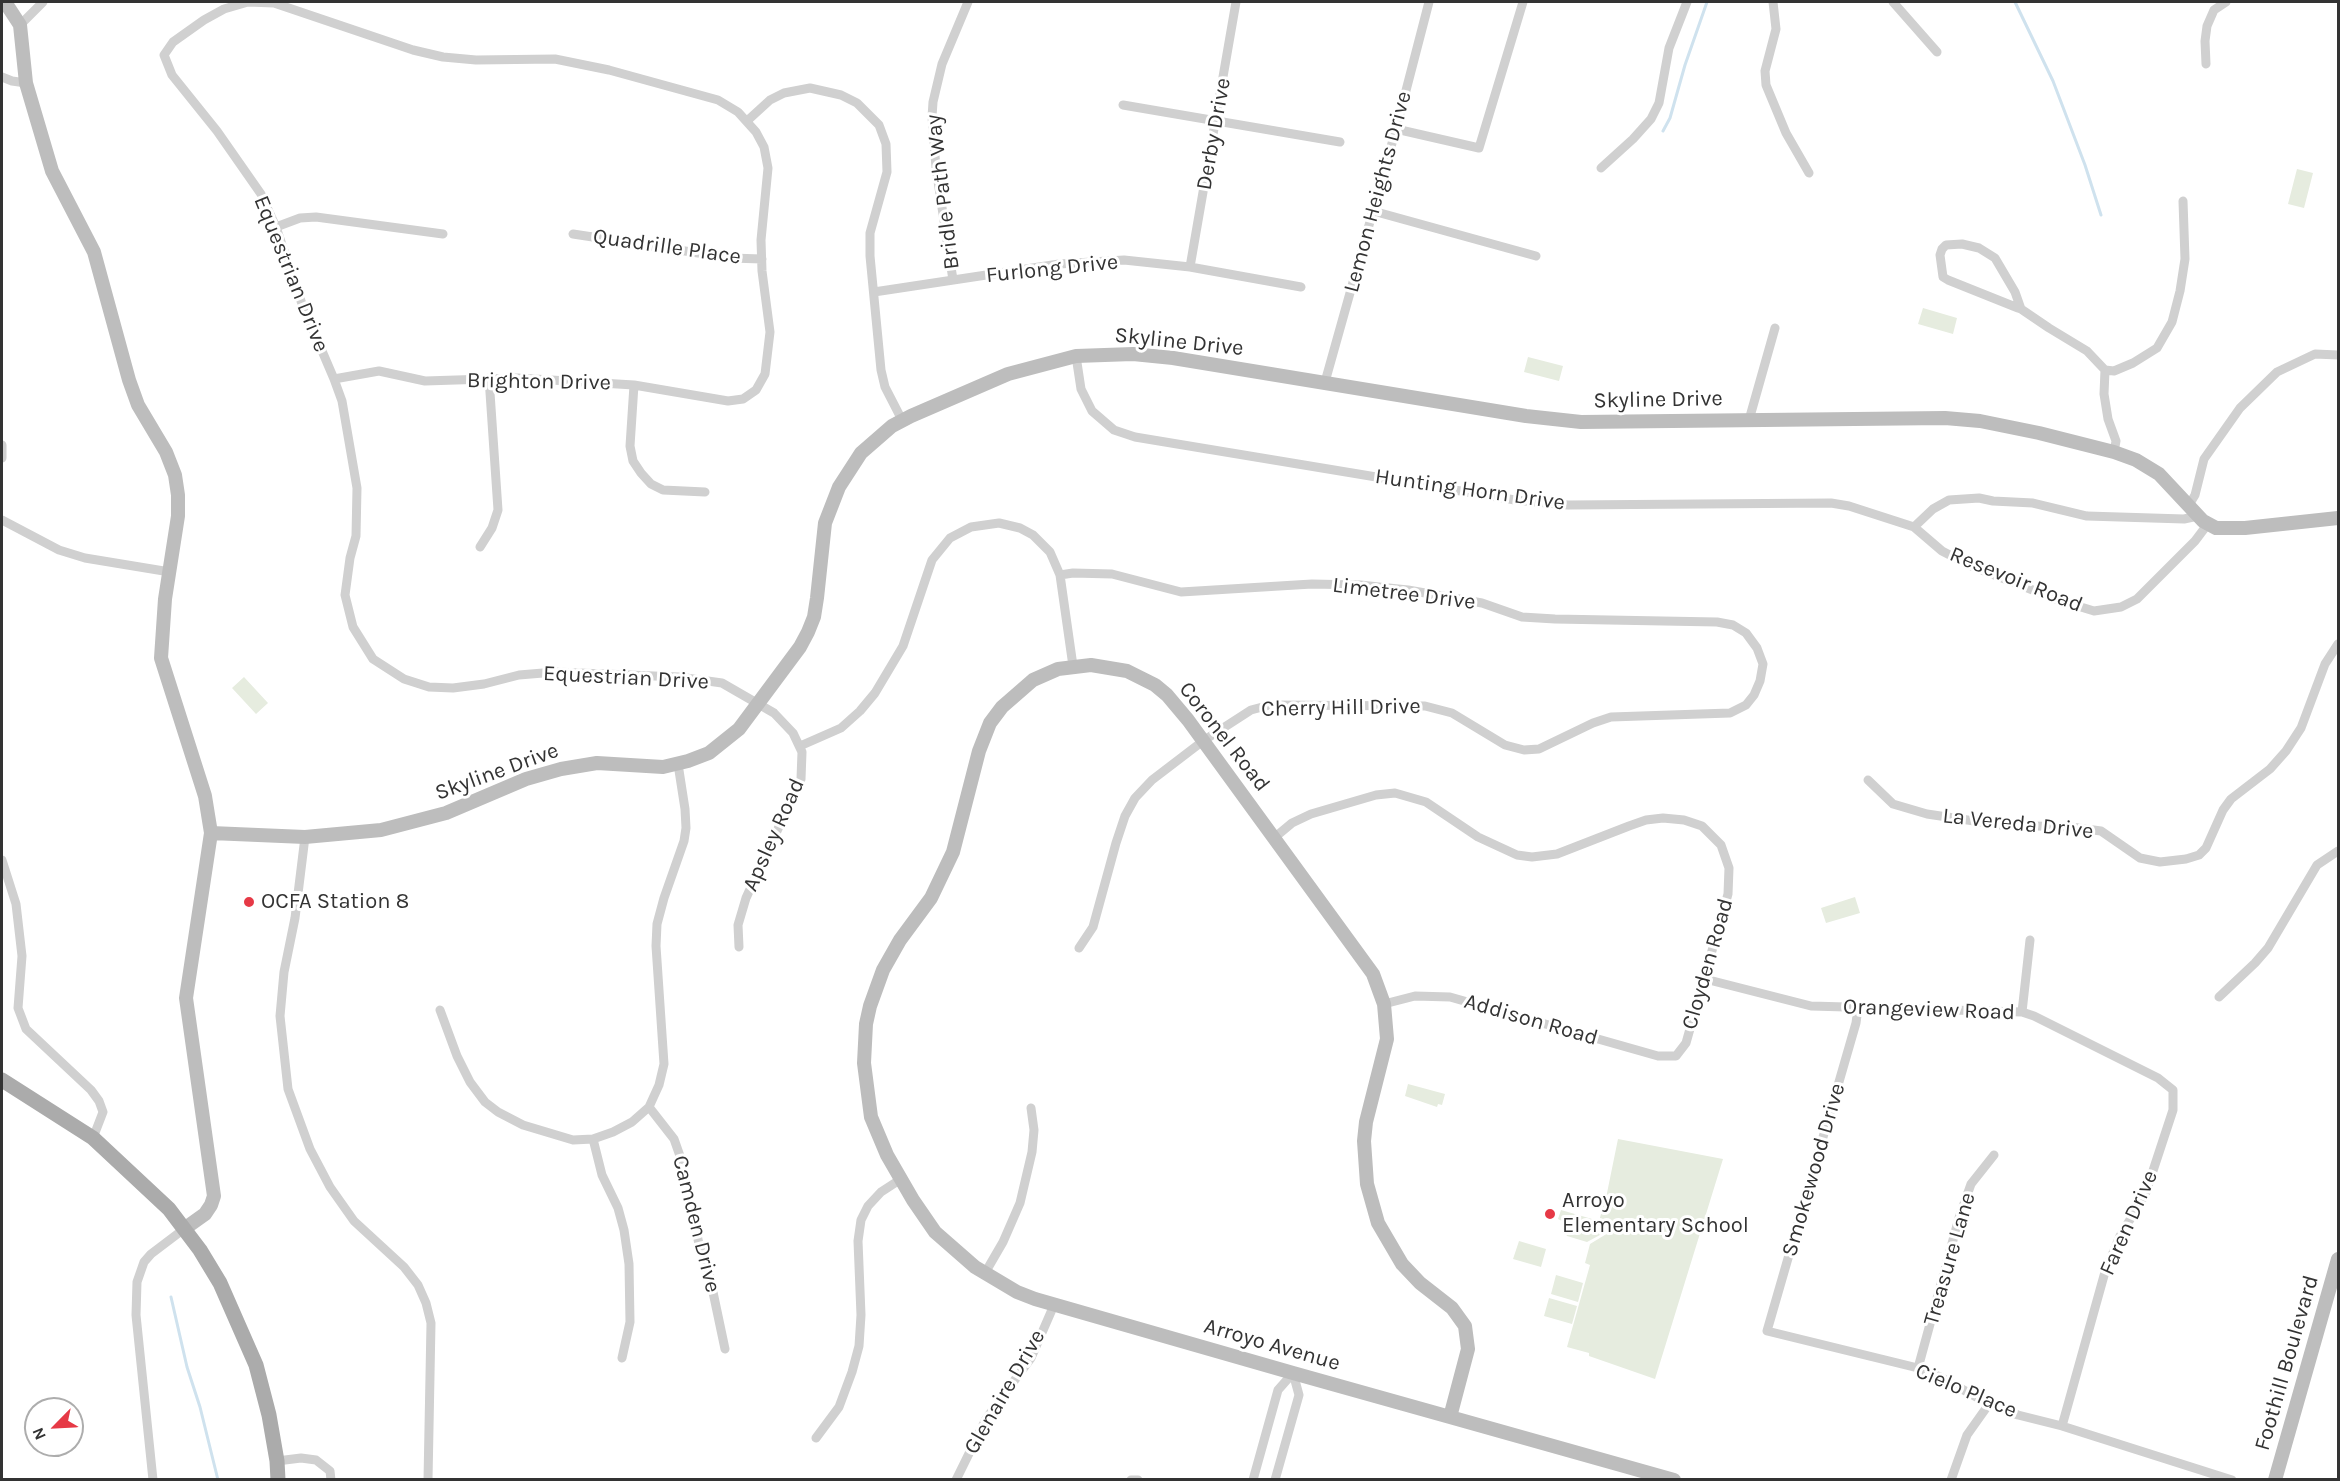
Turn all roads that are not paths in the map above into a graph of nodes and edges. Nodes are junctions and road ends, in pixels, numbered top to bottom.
1 (5, 2) edge
2 (43, 2) edge
3 (968, 2) edge
4 (1236, 2) edge
5 (1429, 2) edge
6 (1523, 2) edge
7 (1687, 2) edge
8 (1773, 2) edge
9 (1893, 2) edge
10 (2226, 2) edge
11 (20, 25) junction
12 (1937, 52) dead end
13 (2206, 64) dead end
14 (2, 77) edge
15 (26, 83) junction
16 (1122, 105) dead end
17 (747, 121) junction
18 (1217, 121) junction
19 (1396, 129) junction
20 (1340, 142) dead end
21 (1601, 168) dead end
22 (1809, 173) dead end
23 (2183, 201) dead end
24 (1373, 211) junction
25 (276, 226) junction
26 (443, 234) dead end
27 (573, 234) dead end
28 (1536, 256) dead end
29 (762, 259) junction
30 (1191, 267) junction
31 (953, 280) junction
32 (1300, 287) dead end
33 (874, 292) junction
34 (2021, 309) junction
35 (1775, 328) dead end
36 (2338, 355) edge
37 (1077, 356) junction
38 (2105, 370) junction
39 (489, 378) junction
40 (334, 379) junction
41 (1325, 382) junction
42 (634, 385) junction
43 (902, 420) junction
44 (1749, 420) junction
45 (2, 445) edge
46 (2114, 452) junction
47 (2, 458) edge
48 (705, 492) dead end
49 (2189, 505) junction
50 (2338, 518) edge
51 (2, 520) edge
52 (2203, 520) junction
53 (1914, 527) junction
54 (480, 547) dead end
55 (170, 572) junction
56 (1060, 575) junction
57 (2338, 644) edge
58 (1763, 664) joint
59 (1073, 666) junction
60 (759, 703) junction
61 (1203, 741) junction
62 (800, 746) junction
63 (678, 764) junction
64 (1868, 780) dead end
65 (211, 833) junction
66 (305, 837) junction
67 (1274, 838) junction
68 (2338, 850) edge
69 (2, 860) edge
70 (2031, 940) dead end
71 (739, 947) dead end
72 (1079, 948) dead end
73 (1705, 979) junction
74 (2219, 997) dead end
75 (1384, 1004) junction
76 (1858, 1008) junction
77 (441, 1010) dead end
78 (2022, 1012) junction
79 (1677, 1056) joint
80 (2, 1080) edge
81 (2173, 1090) joint
82 (649, 1107) junction
83 (1031, 1108) dead end
84 (93, 1138) junction
85 (593, 1138) junction
86 (1994, 1155) dead end
87 (901, 1179) junction
88 (184, 1229) junction
89 (2338, 1260) edge
90 (985, 1273) junction
91 (1054, 1305) junction
92 (1767, 1331) joint
93 (725, 1349) dead end
94 (622, 1358) dead end
95 (1918, 1368) junction
96 (1293, 1372) junction
97 (1989, 1404) junction
98 (1450, 1417) junction
99 (2062, 1426) junction
100 (816, 1437) dead end
101 (278, 1461) junction
102 (1645, 1476) edge
103 (153, 1479) edge
104 (278, 1479) edge
105 (331, 1479) edge
106 (428, 1479) edge
107 (956, 1479) edge
108 (1253, 1479) edge
109 (1275, 1479) edge
110 (1674, 1479) edge
111 (1951, 1479) edge
112 (2232, 1479) edge
113 (2276, 1479) edge

1 - 11 street
2 - 11 street
3 - 31 street, Bridle Path Way
4 - 18 street, Derby Drive
5 - 19 street, Lemon Heights Drive
6 - 19 street
7 - 21 street
8 - 22 street
9 - 12 street
10 - 13 street
11 - 15 street
14 - 15 street
15 - 55 street
16 - 18 street
17 - 25 street, Equestrian Drive
17 - 29 street
17 - 33 street
18 - 20 street
18 - 30 street, Derby Drive
19 - 24 street, Lemon Heights Drive
23 - 38 street
24 - 28 street
24 - 41 street, Lemon Heights Drive
25 - 26 street
25 - 40 street, Equestrian Drive
27 - 29 street, Quadrille Place
29 - 42 street, Brighton Drive
30 - 31 street, Furlong Drive
30 - 32 street, Furlong Drive
31 - 33 street, Furlong Drive
33 - 43 street
34 - 34 street
34 - 38 street
35 - 44 street
36 - 49 street
37 - 41 street, Skyline Drive
37 - 43 street, Skyline Drive
37 - 53 street, Hunting Horn Drive
38 - 46 street
39 - 40 street, Brighton Drive
39 - 42 street, Brighton Drive
39 - 54 street
40 - 60 street, Equestrian Drive
41 - 44 street, Skyline Drive
42 - 48 street
43 - 60 street, Skyline Drive
44 - 46 street, Skyline Drive
45 - 47 street
46 - 49 street, Skyline Drive
49 - 52 street, Skyline Drive
50 - 52 street
51 - 55 street
52 - 53 street
52 - 53 street, Resevoir Road
55 - 65 street
56 - 58 street, Limetree Drive
56 - 59 street
56 - 62 street
57 - 64 street, La Vereda Drive
58 - 61 street, Cherry Hill Drive
59 - 61 street, Coronel Road
59 - 87 street, Coronel Road
60 - 62 street, Apsley Road
60 - 63 street, Skyline Drive
61 - 67 street, Coronel Road
61 - 72 street, Cherry Hill Drive
62 - 71 street, Apsley Road
63 - 66 street, Skyline Drive
63 - 82 street
65 - 66 street, Skyline Drive
65 - 88 street
66 - 106 street
67 - 73 street, Cloyden Road
67 - 75 street, Coronel Road
68 - 74 street
69 - 84 street
70 - 78 street
73 - 76 street, Orangeview Road
73 - 79 street, Cloyden Road
75 - 79 street, Addison Road
75 - 98 street, Coronel Road
76 - 78 street, Orangeview Road
76 - 92 street, Smokewood Drive
77 - 85 street
78 - 81 street, Orangeview Road
80 - 84 main road
81 - 99 street, Faren Drive
82 - 85 street
82 - 93 street, Camden Drive
83 - 90 street
84 - 88 main road
85 - 94 street
86 - 95 street, Treasure Lane
87 - 90 street, Arroyo Avenue
87 - 100 street
88 - 101 main road
88 - 103 street
89 - 113 street, Foothill Boulevard
90 - 91 street, Arroyo Avenue
91 - 96 street, Arroyo Avenue
91 - 107 street, Glenaire Drive
92 - 95 street, Cielo Place
95 - 97 street, Cielo Place
96 - 98 street, Arroyo Avenue
96 - 108 street
96 - 109 street
97 - 99 street, Cielo Place
97 - 111 street
98 - 102 street, Arroyo Avenue
99 - 112 street, Cielo Place
101 - 104 main road
101 - 105 street
102 - 110 street, Arroyo Avenue

